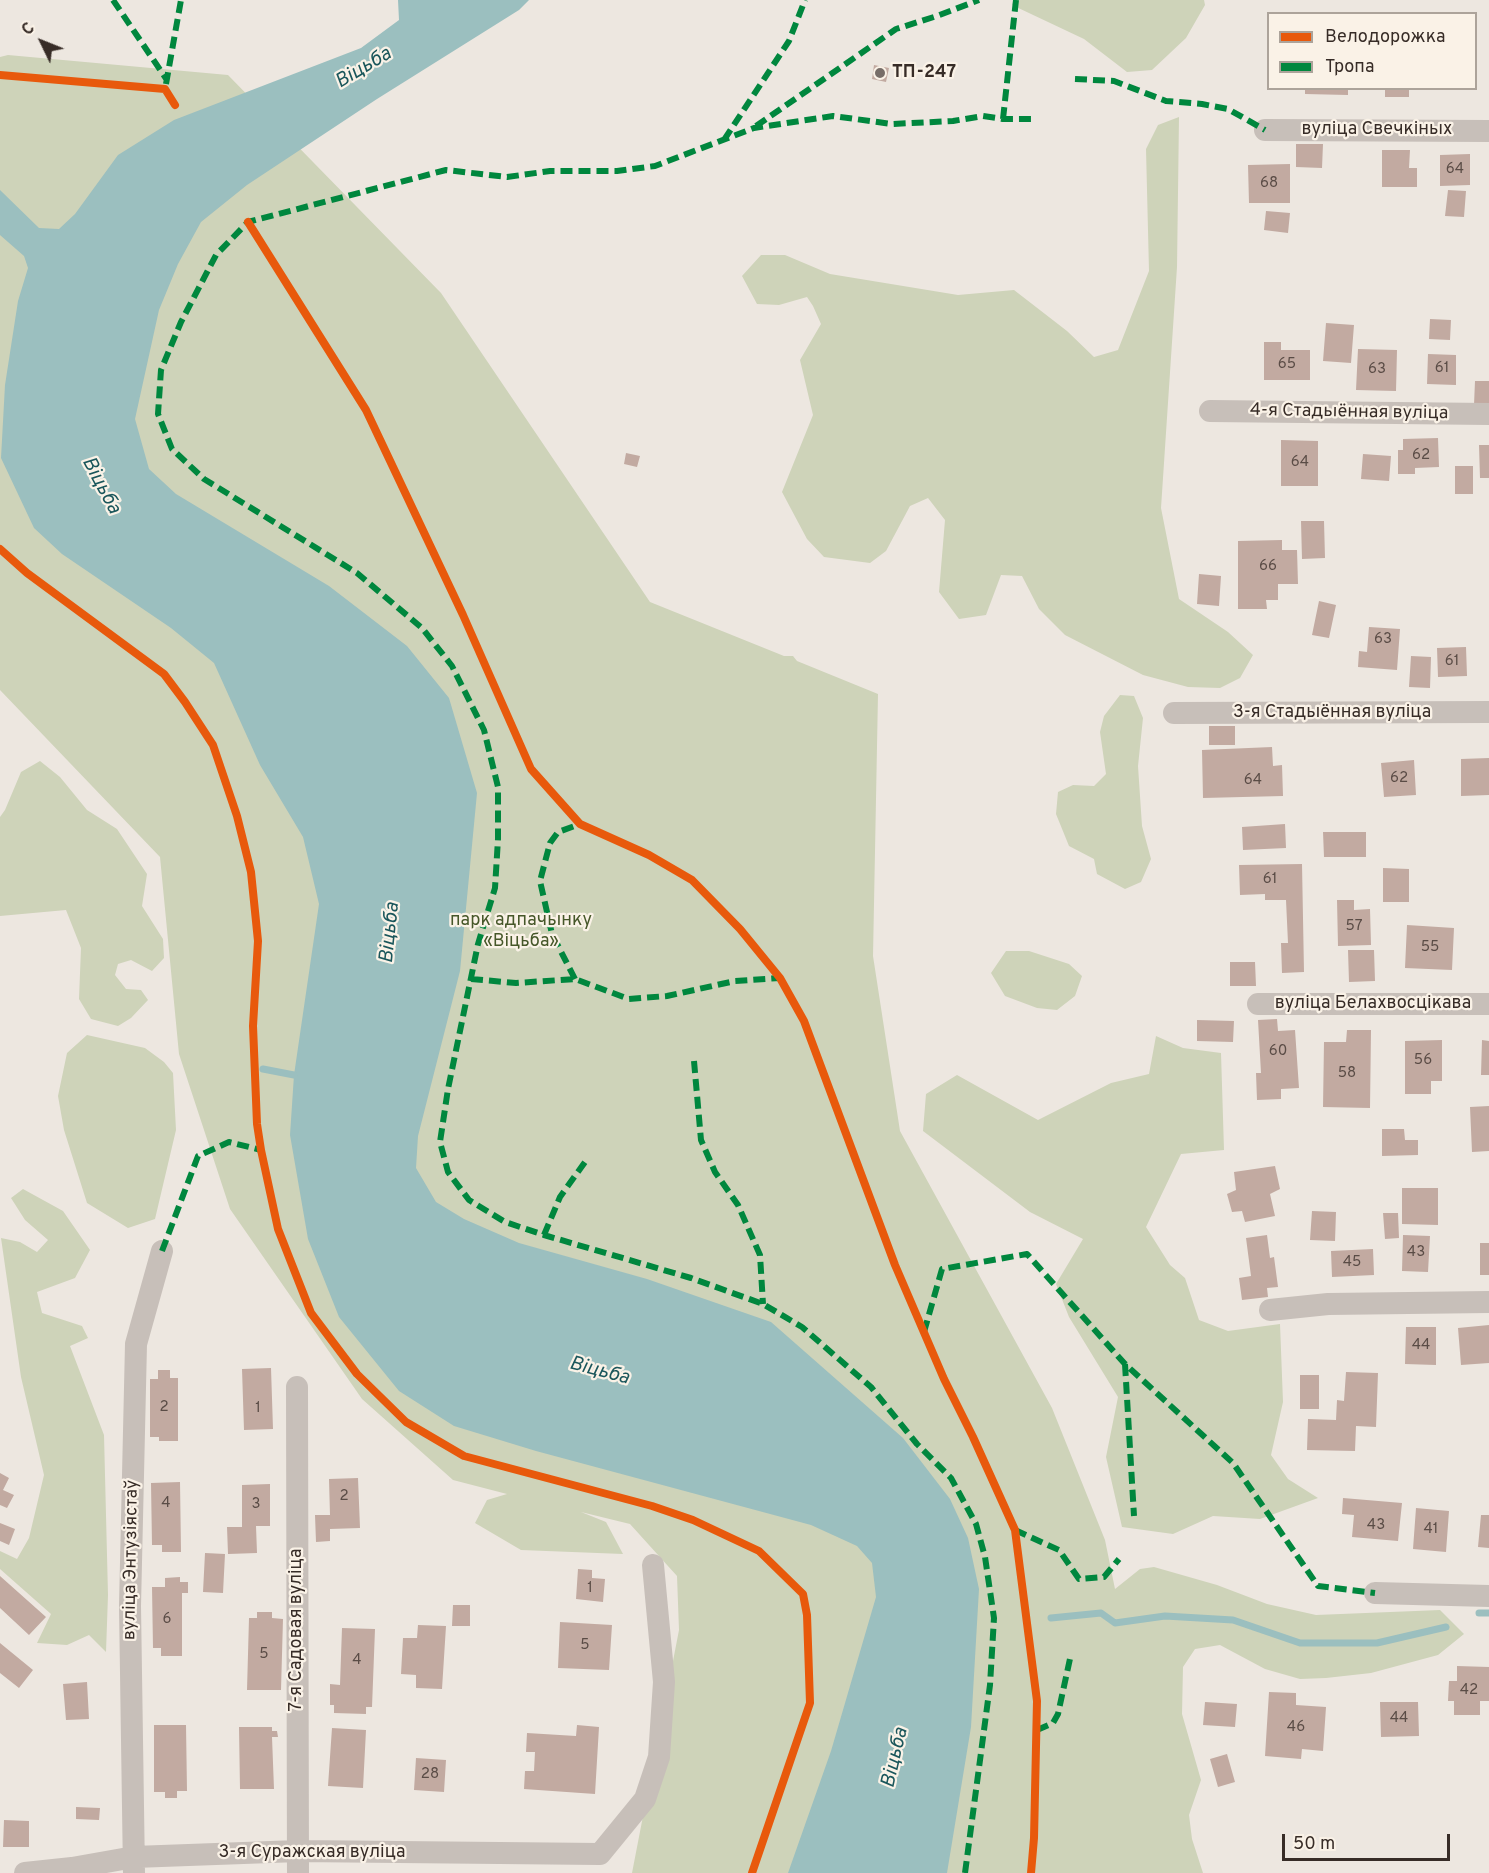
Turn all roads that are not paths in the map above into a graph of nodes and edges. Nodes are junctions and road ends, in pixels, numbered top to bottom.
1 (1265, 130) dead end
2 (1489, 131) edge
3 (1210, 411) dead end
4 (1489, 414) edge
5 (1489, 712) edge
6 (1174, 713) dead end
7 (1258, 1004) dead end
8 (1489, 1004) edge
9 (162, 1251) dead end
10 (1489, 1302) edge
11 (1270, 1310) dead end
12 (297, 1387) dead end
13 (653, 1565) dead end
14 (1375, 1593) dead end
15 (1489, 1596) edge
16 (298, 1862) edge
17 (602, 1863) edge
18 (134, 1865) edge
19 (25, 1873) edge

1 - 2 street, вуліца Свечкіных
3 - 4 street, 4-я Стадыённая вуліца
5 - 6 street, 3-я Стадыённая вуліца
7 - 8 street, вуліца Белахвосцікава
9 - 18 street, вуліца Энтузіястаў
10 - 11 street
12 - 16 street, 7-я Садовая вуліца
13 - 17 street
14 - 15 street
16 - 17 street, 3-я Суражская вуліца
16 - 18 street, 3-я Суражская вуліца
18 - 19 street, 3-я Суражская вуліца

